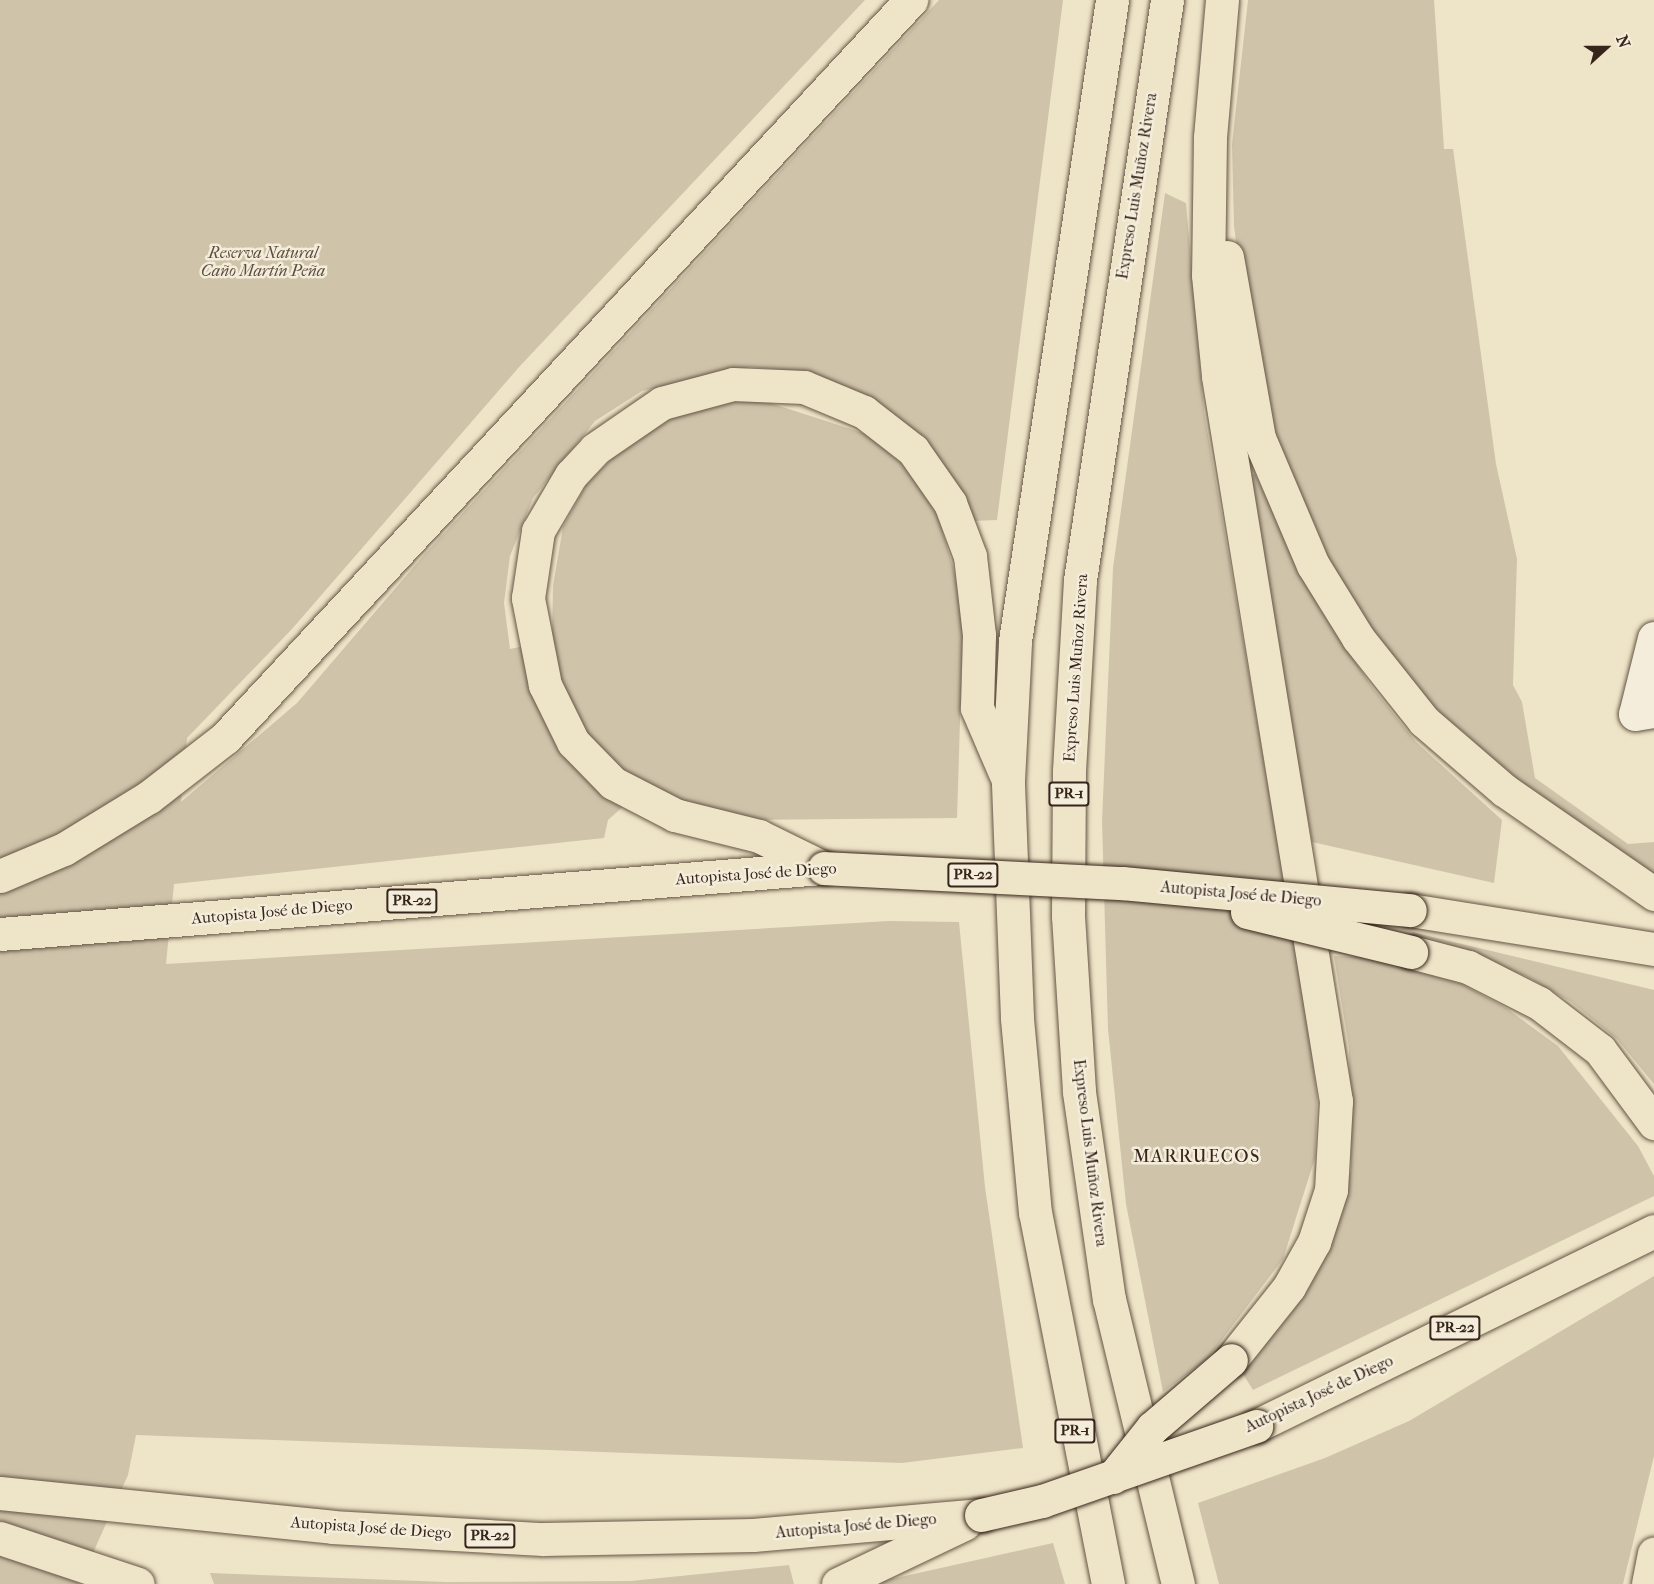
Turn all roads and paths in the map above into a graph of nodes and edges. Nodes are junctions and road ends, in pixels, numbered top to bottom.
1 (910, 0) edge
2 (1112, 0) edge
3 (1167, 0) edge
4 (1222, 0) edge
5 (1210, 137) junction
6 (1654, 639) edge
7 (1645, 713) edge
8 (1008, 780) junction
9 (824, 868) junction
10 (0, 876) edge
11 (1122, 883) junction
12 (1654, 894) edge
13 (0, 934) edge
14 (1654, 949) edge
15 (1654, 1123) edge
16 (1654, 1231) edge
17 (1113, 1477) junction
18 (0, 1493) edge
19 (981, 1515) junction
20 (1160, 1526) junction
21 (0, 1538) edge
22 (1654, 1554) edge
23 (138, 1584) edge
24 (838, 1584) edge
25 (1108, 1584) edge
26 (1178, 1584) edge
27 (1198, 1584) edge
28 (1648, 1584) edge

1 - 10 highway
2 - 8 highway, PR-1
3 - 20 highway, Expreso Luis Muñoz Rivera / PR-1
4 - 5 highway
5 - 12 highway
5 - 17 highway, bridge
6 - 7 street
8 - 9 highway
8 - 25 highway, PR-1
9 - 11 highway, Autopista José de Diego / PR-22, bridge
9 - 13 highway, Autopista José de Diego / PR-22
11 - 14 highway, Autopista José de Diego / PR-22, bridge
11 - 15 highway, bridge
16 - 17 highway, Autopista José de Diego / PR-22, bridge
17 - 19 highway, Autopista José de Diego / PR-22, bridge
18 - 19 highway, Autopista José de Diego / PR-22
19 - 24 highway
20 - 26 highway, Expreso Luis Muñoz Rivera / PR-1
20 - 27 highway
21 - 23 highway
22 - 28 highway

